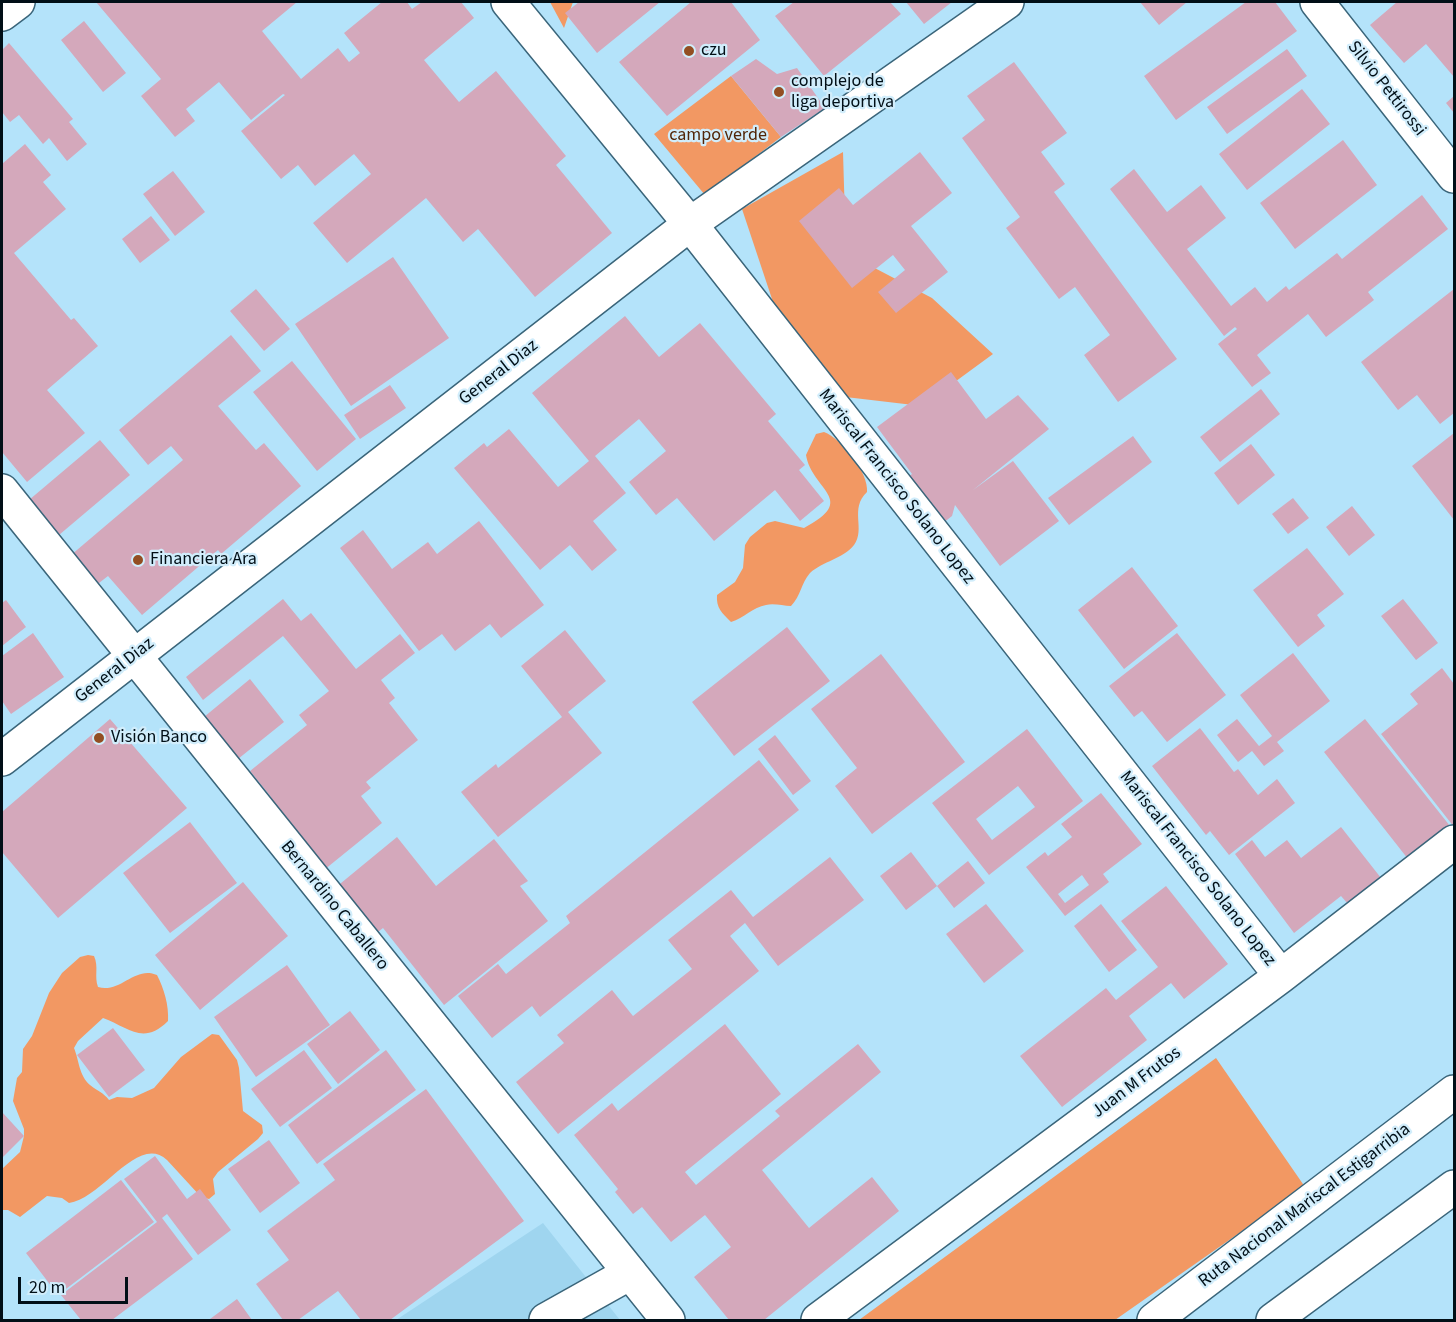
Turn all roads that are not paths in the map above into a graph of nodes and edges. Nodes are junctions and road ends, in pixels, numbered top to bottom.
1 (18, 2) edge
2 (508, 2) edge
3 (1007, 2) edge
4 (1317, 2) edge
5 (2, 14) edge
6 (1455, 176) edge
7 (690, 224) junction
8 (2, 491) edge
9 (134, 657) junction
10 (2, 759) edge
11 (1455, 843) edge
12 (1281, 976) junction
13 (1455, 1092) edge
14 (1455, 1187) edge
15 (630, 1272) junction
16 (546, 1320) edge
17 (668, 1320) edge
18 (821, 1320) edge
19 (1154, 1320) edge
20 (1273, 1320) edge

1 - 5 main road
2 - 7 main road, Mariscal Francisco Solano Lopez
3 - 7 main road, General Diaz
4 - 6 main road, Silvio Pettirossi
7 - 9 main road, General Diaz
7 - 12 main road, Mariscal Francisco Solano Lopez
8 - 9 main road, Bernardino Caballero
9 - 10 main road, General Diaz
9 - 15 main road, Bernardino Caballero
11 - 12 main road, Juan M Frutos
12 - 18 main road, Juan M Frutos
13 - 19 main road, Ruta Nacional Mariscal Estigarribia
14 - 20 main road
15 - 16 main road
15 - 17 main road, Bernardino Caballero

